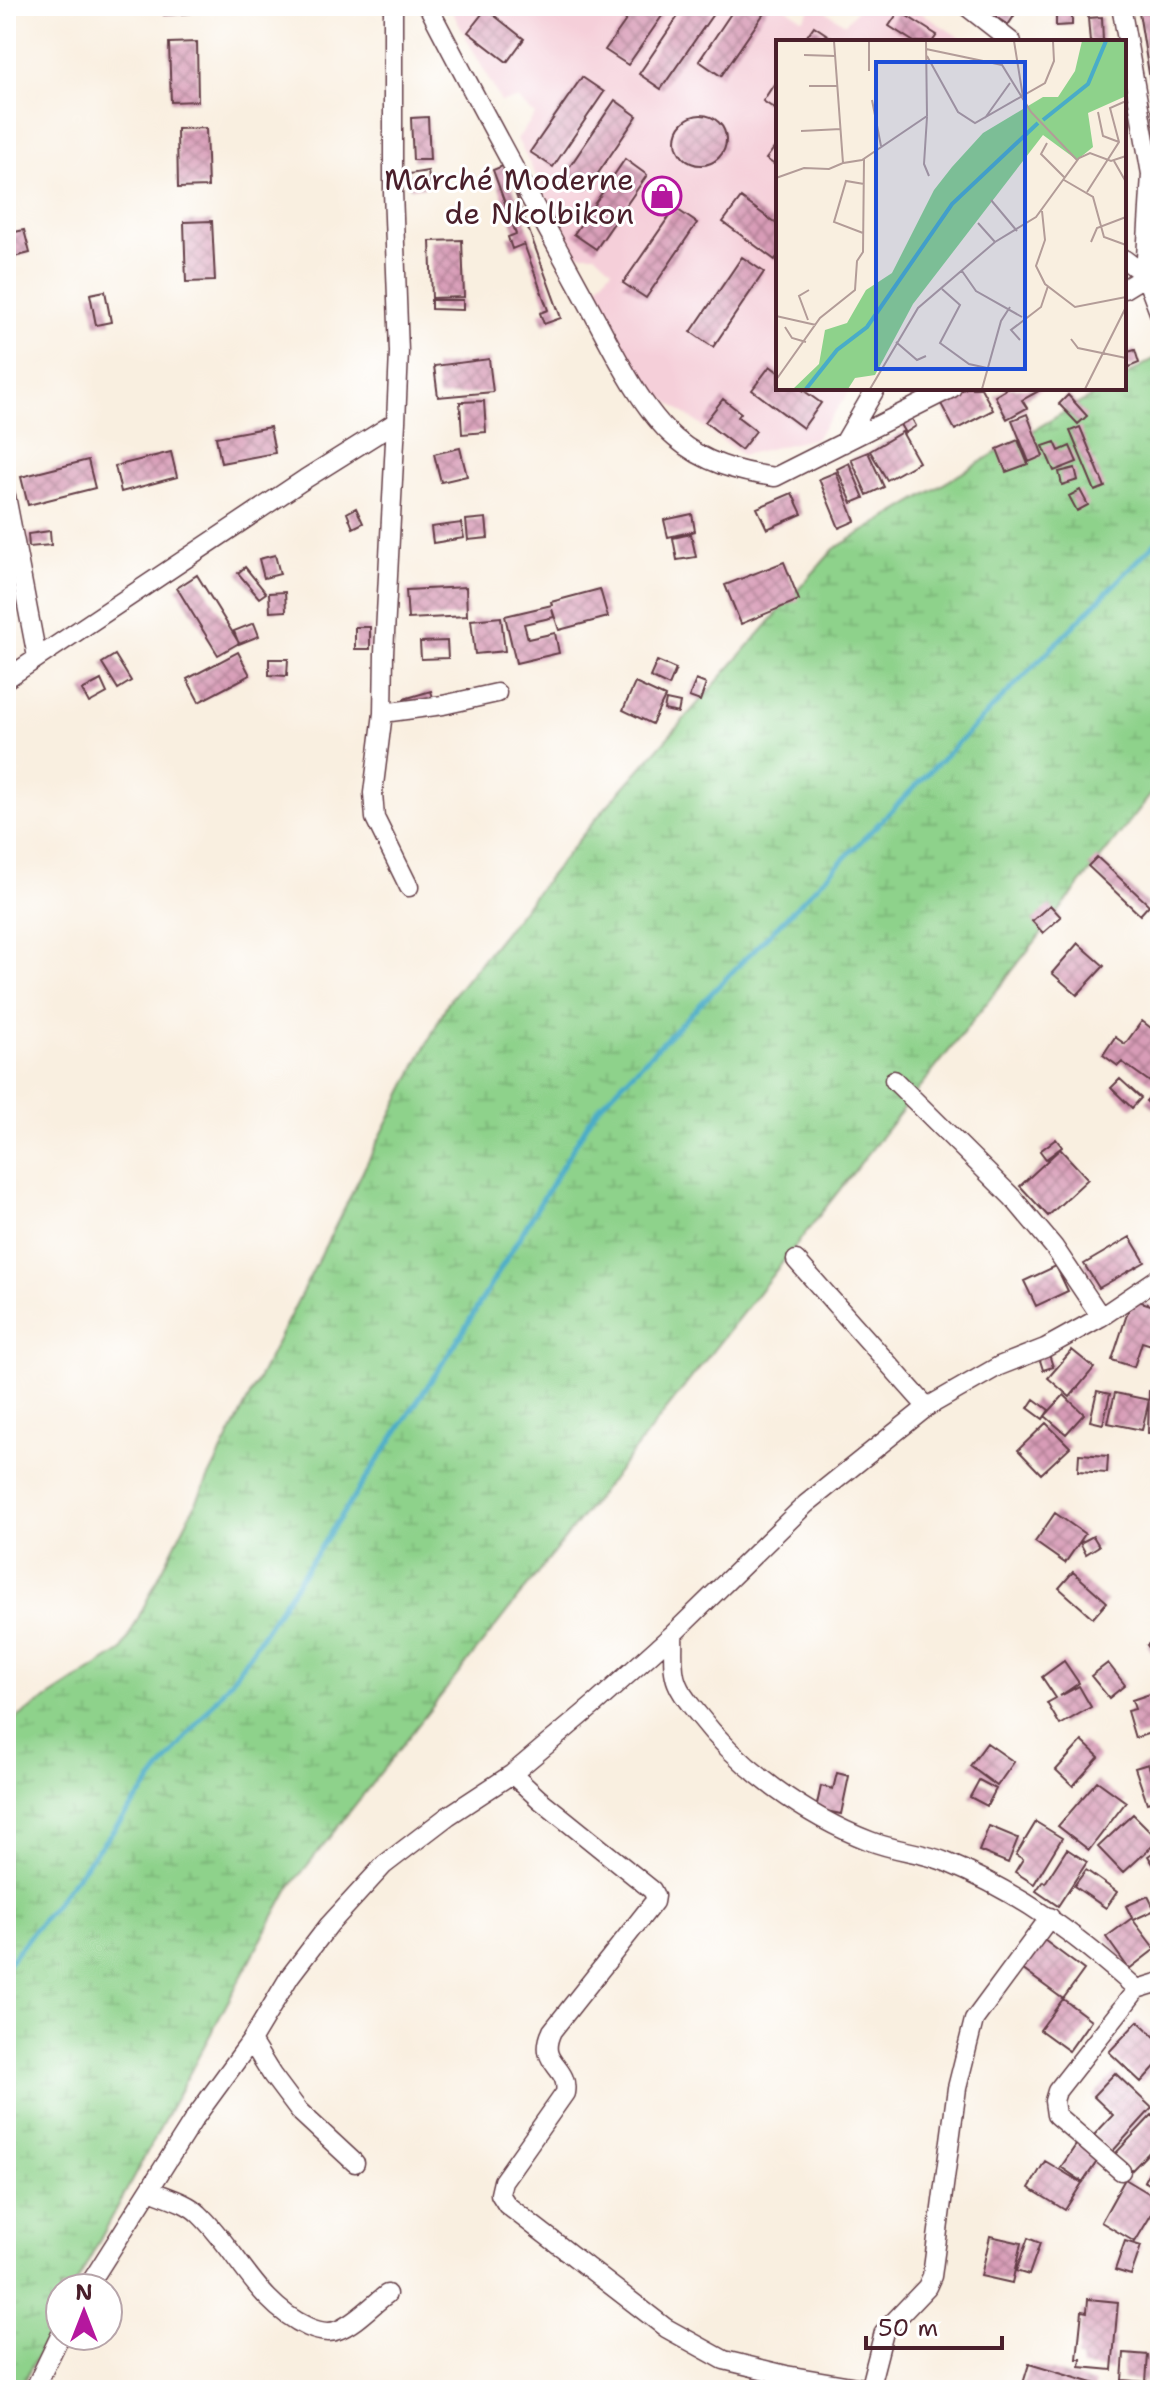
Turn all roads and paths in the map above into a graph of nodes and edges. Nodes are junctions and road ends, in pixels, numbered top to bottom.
1 (393, 6) edge
2 (428, 6) edge
3 (966, 6) edge
4 (1121, 6) edge
5 (1009, 40) edge
6 (1126, 260) edge
7 (1152, 271) edge
8 (1126, 288) edge
9 (1160, 315) edge
10 (875, 390) edge
11 (948, 390) edge
12 (396, 422) junction
13 (844, 443) junction
14 (6, 496) edge
15 (37, 657) junction
16 (6, 679) edge
17 (497, 693) dead end
18 (383, 713) junction
19 (409, 887) dead end
20 (894, 1080) dead end
21 (796, 1260) dead end
22 (1160, 1277) edge
23 (1101, 1317) junction
24 (927, 1407) junction
25 (673, 1634) junction
26 (512, 1774) junction
27 (1050, 1917) junction
28 (1160, 1982) edge
29 (1137, 1989) junction
30 (251, 2041) junction
31 (355, 2163) dead end
32 (1121, 2171) dead end
33 (150, 2190) junction
34 (97, 2272) edge
35 (387, 2294) dead end
36 (52, 2352) edge
37 (34, 2390) edge
38 (869, 2390) edge

1 - 12 street
2 - 13 street
3 - 5 street
4 - 7 street
6 - 7 street
7 - 8 street
7 - 9 street
10 - 13 street
11 - 13 street
12 - 15 street
12 - 18 street
14 - 15 street
15 - 16 street
17 - 18 street
18 - 19 street
20 - 23 street
21 - 24 street
22 - 23 street
23 - 24 street
24 - 25 street
25 - 26 street
25 - 27 street
26 - 30 street
26 - 38 street
27 - 29 street
27 - 38 street
28 - 29 street
29 - 32 street
30 - 31 street
30 - 33 street
33 - 34 street
33 - 35 street
36 - 37 street

